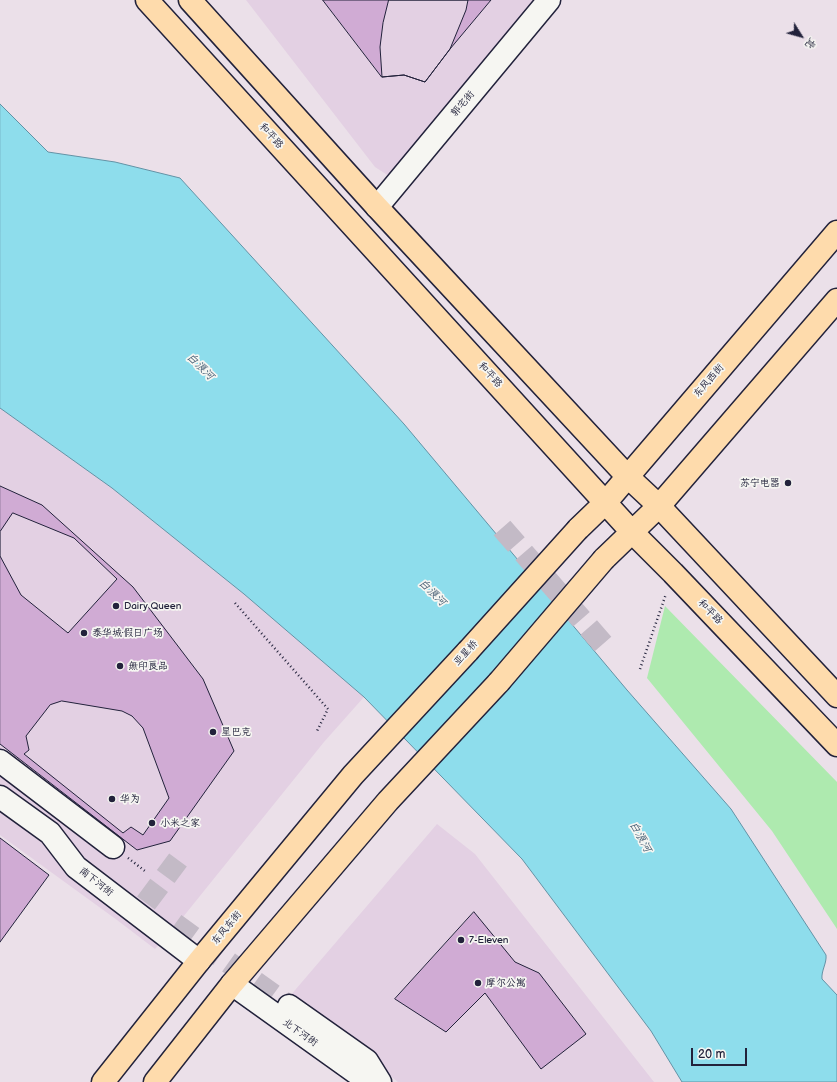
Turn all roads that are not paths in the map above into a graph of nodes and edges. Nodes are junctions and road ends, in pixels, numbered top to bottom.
1 (147, 0) edge
2 (190, 0) edge
3 (549, 0) edge
4 (377, 207) junction
5 (837, 232) edge
6 (834, 311) edge
7 (627, 476) junction
8 (606, 502) junction
9 (659, 506) junction
10 (578, 529) joint
11 (632, 532) junction
12 (837, 696) edge
13 (837, 745) edge
14 (0, 761) edge
15 (353, 775) joint
16 (5, 802) edge
17 (50, 833) junction
18 (112, 847) dead end
19 (175, 924) tunnel mouth
20 (199, 961) junction
21 (232, 984) junction
22 (289, 1006) tunnel mouth
23 (103, 1082) edge
24 (156, 1082) edge
25 (369, 1082) edge
26 (380, 1082) edge

1 - 8 main road, 和平路
2 - 4 main road
3 - 4 street, 郭宅街
4 - 7 main road
5 - 7 main road, 东风西街
6 - 9 main road
7 - 8 main road, 东风西街
7 - 9 main road
8 - 10 main road, 东风西街
8 - 11 main road, 和平路
9 - 11 main road
9 - 12 main road
10 - 15 main road, 亚星桥, bridge
11 - 13 main road, 和平路
11 - 21 main road, bridge
14 - 18 street
15 - 20 main road, 东风东街
16 - 17 street, 南下河街
17 - 19 street
17 - 20 street, 南下河街
20 - 23 main road, 东风东街
21 - 24 main road
21 - 25 street, 北下河街
22 - 26 street, 北下河街

